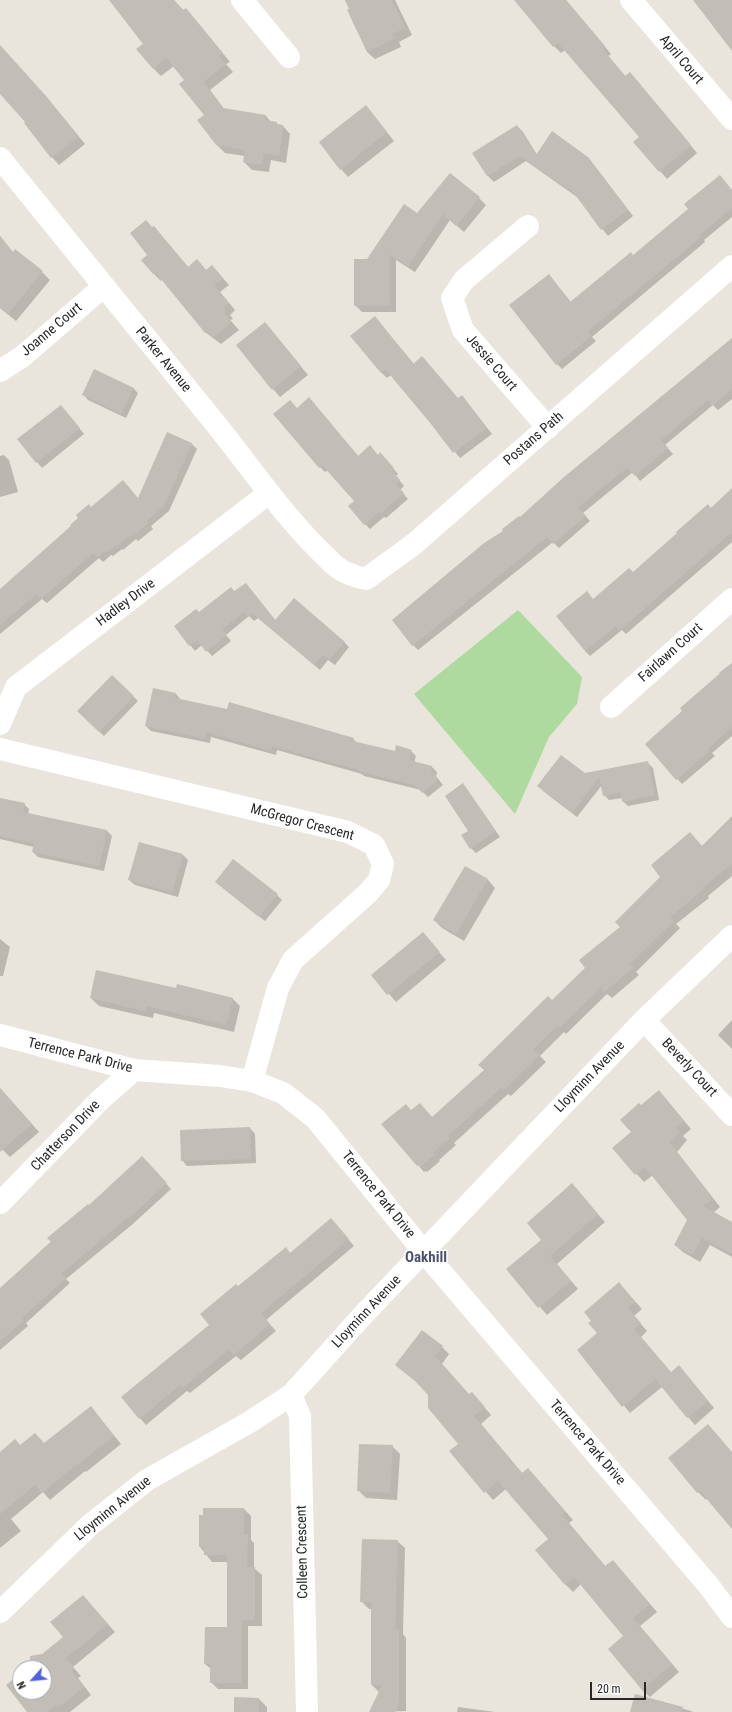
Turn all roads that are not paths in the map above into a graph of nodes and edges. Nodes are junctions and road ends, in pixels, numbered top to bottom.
1 (242, 0) edge
2 (631, 0) edge
3 (289, 57) dead end
4 (732, 119) edge
5 (0, 158) edge
6 (528, 226) dead end
7 (732, 266) edge
8 (103, 287) junction
9 (0, 371) edge
10 (548, 428) junction
11 (268, 493) junction
12 (328, 560) joint
13 (732, 599) edge
14 (611, 706) dead end
15 (0, 724) edge
16 (0, 749) edge
17 (732, 936) edge
18 (645, 1021) junction
19 (0, 1035) edge
20 (134, 1070) junction
21 (252, 1081) junction
22 (732, 1115) edge
23 (0, 1203) edge
24 (424, 1252) junction
25 (291, 1395) junction
26 (0, 1612) edge
27 (732, 1617) edge
28 (307, 1712) edge

1 - 3 street
2 - 4 street, April Court
5 - 8 street, Parker Avenue
6 - 10 street, Jessie Court
7 - 10 street, Postans Path
8 - 9 street, Joanne Court
8 - 11 street, Parker Avenue
10 - 12 street, Postans Path
11 - 12 street, Parker Avenue
11 - 15 street, Hadley Drive
13 - 14 street, Fairlawn Court
16 - 21 street, McGregor Crescent
17 - 18 street, Lloyminn Avenue
18 - 22 street, Beverly Court
18 - 24 street, Lloyminn Avenue
19 - 20 street, Terrence Park Drive
20 - 21 street, Terrence Park Drive
20 - 23 street, Chatterson Drive
21 - 24 street, Terrence Park Drive
24 - 25 street, Lloyminn Avenue
24 - 27 street, Terrence Park Drive
25 - 26 street, Lloyminn Avenue
25 - 28 street, Colleen Crescent

